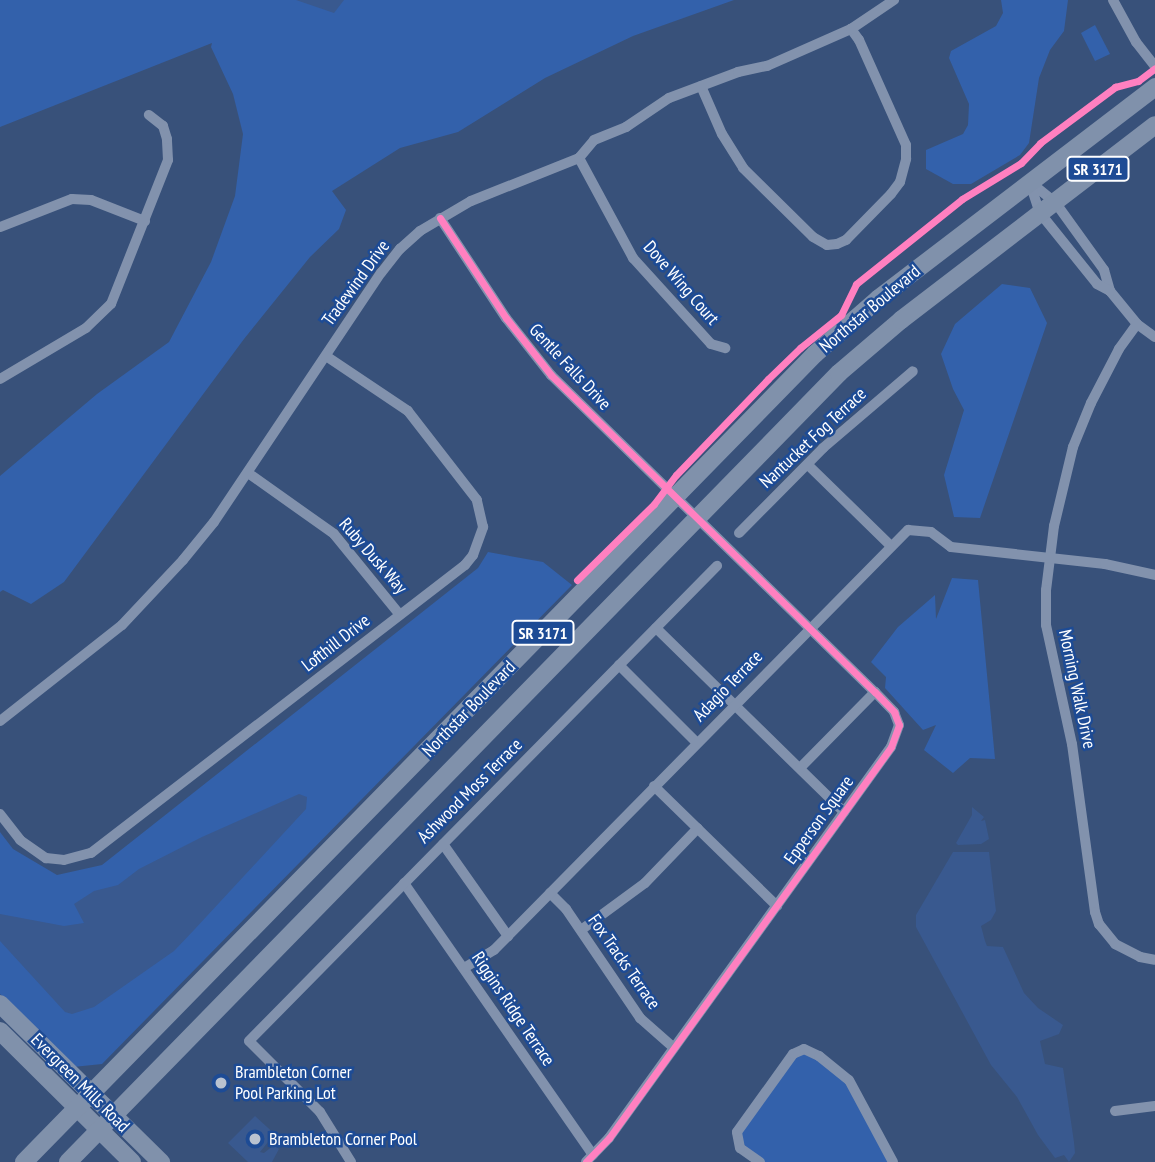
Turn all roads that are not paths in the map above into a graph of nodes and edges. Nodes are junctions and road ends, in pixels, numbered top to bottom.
1 (894, 0) edge
2 (1113, 0) edge
3 (851, 29) junction
4 (1155, 66) edge
5 (701, 86) junction
6 (1155, 86) edge
7 (149, 115) dead end
8 (1155, 125) edge
9 (579, 158) junction
10 (1030, 182) junction
11 (1047, 208) junction
12 (440, 218) junction
13 (145, 221) junction
14 (0, 227) edge
15 (1110, 291) junction
16 (1137, 324) junction
17 (1155, 337) edge
18 (725, 348) dead end
19 (326, 356) junction
20 (913, 371) dead end
21 (0, 379) edge
22 (808, 465) junction
23 (247, 473) junction
24 (677, 496) junction
25 (698, 519) junction
26 (739, 533) dead end
27 (890, 545) junction
28 (1050, 559) junction
29 (717, 566) dead end
30 (1155, 575) edge
31 (400, 615) junction
32 (656, 628) junction
33 (809, 628) junction
34 (619, 665) junction
35 (874, 692) junction
36 (733, 705) junction
37 (0, 721) edge
38 (696, 743) junction
39 (800, 768) junction
40 (654, 786) junction
41 (844, 812) junction
42 (0, 814) edge
43 (698, 828) junction
44 (443, 844) junction
45 (404, 883) junction
46 (550, 892) junction
47 (777, 905) junction
48 (581, 930) junction
49 (508, 936) junction
50 (1155, 960) edge
51 (464, 968) junction
52 (0, 1004) edge
53 (0, 1031) edge
54 (674, 1048) junction
55 (91, 1094) junction
56 (1155, 1106) edge
57 (76, 1107) junction
58 (1115, 1111) dead end
59 (113, 1115) junction
60 (99, 1130) junction
61 (589, 1159) edge
62 (24, 1162) edge
63 (68, 1162) edge
64 (132, 1162) edge
65 (161, 1162) edge
66 (351, 1162) edge
67 (760, 1162) edge
68 (893, 1162) edge

1 - 3 street, Tradewind Drive
2 - 4 street
3 - 5 street, Tradewind Drive
3 - 5 street
5 - 9 street, Tradewind Drive
6 - 10 main road, Northstar Boulevard / SR 3171
7 - 13 street
8 - 11 main road, Northstar Boulevard / SR 3171
9 - 12 street, Tradewind Drive
9 - 18 street, Dove Wing Court
10 - 11 street
10 - 11 street
10 - 24 main road, Northstar Boulevard / SR 3171
11 - 15 street
11 - 15 street
11 - 25 main road, Northstar Boulevard / SR 3171
12 - 19 street, Tradewind Drive
12 - 24 street, Gentle Falls Drive
13 - 14 street
13 - 21 street
15 - 16 street
16 - 17 street
16 - 28 street, Morning Walk Drive
19 - 23 street, Tradewind Drive
19 - 31 street, Lofthill Drive
20 - 22 street, Nantucket Fog Terrace
22 - 26 street, Nantucket Fog Terrace
22 - 27 street
23 - 31 street, Ruby Dusk Way
23 - 37 street, Tradewind Drive
24 - 25 street, Gentle Falls Drive
24 - 55 main road, Northstar Boulevard / SR 3171
25 - 33 street, Epperson Square
25 - 59 main road, Northstar Boulevard / SR 3171
27 - 28 street, Adagio Terrace
27 - 33 street, Adagio Terrace
28 - 30 street
28 - 50 street, Morning Walk Drive
29 - 32 street, Ashwood Moss Terrace
31 - 42 street, Lofthill Drive
32 - 34 street, Ashwood Moss Terrace
32 - 36 street
33 - 35 street, Epperson Square
33 - 36 street, Adagio Terrace
34 - 38 street
34 - 44 street, Ashwood Moss Terrace
35 - 39 street
35 - 41 street, Epperson Square
36 - 38 street, Adagio Terrace
36 - 39 street
38 - 40 street, Adagio Terrace
39 - 41 street
40 - 43 street
40 - 46 street, Adagio Terrace
41 - 47 street, Epperson Square
43 - 47 street
43 - 48 street
44 - 45 street, Ashwood Moss Terrace
44 - 49 street
45 - 51 street, Riggins Ridge Terrace
45 - 66 street, Ashwood Moss Terrace
46 - 48 street, Fox Tracks Terrace
46 - 49 street, Adagio Terrace
47 - 54 street, Epperson Square
48 - 54 street, Fox Tracks Terrace
49 - 51 street, Adagio Terrace
51 - 61 street, Riggins Ridge Terrace
52 - 55 main road, Evergreen Mills Road
53 - 57 main road, Evergreen Mills Road
54 - 61 street, Epperson Square
55 - 57 main road, Northstar Boulevard / SR 3171
55 - 59 main road, Evergreen Mills Road
56 - 58 street
57 - 60 main road, Evergreen Mills Road
57 - 62 main road, Northstar Boulevard / SR 3171
59 - 60 main road, Northstar Boulevard / SR 3171
59 - 65 main road, Evergreen Mills Road
60 - 63 main road, Northstar Boulevard / SR 3171
60 - 64 main road, Evergreen Mills Road
67 - 68 street

